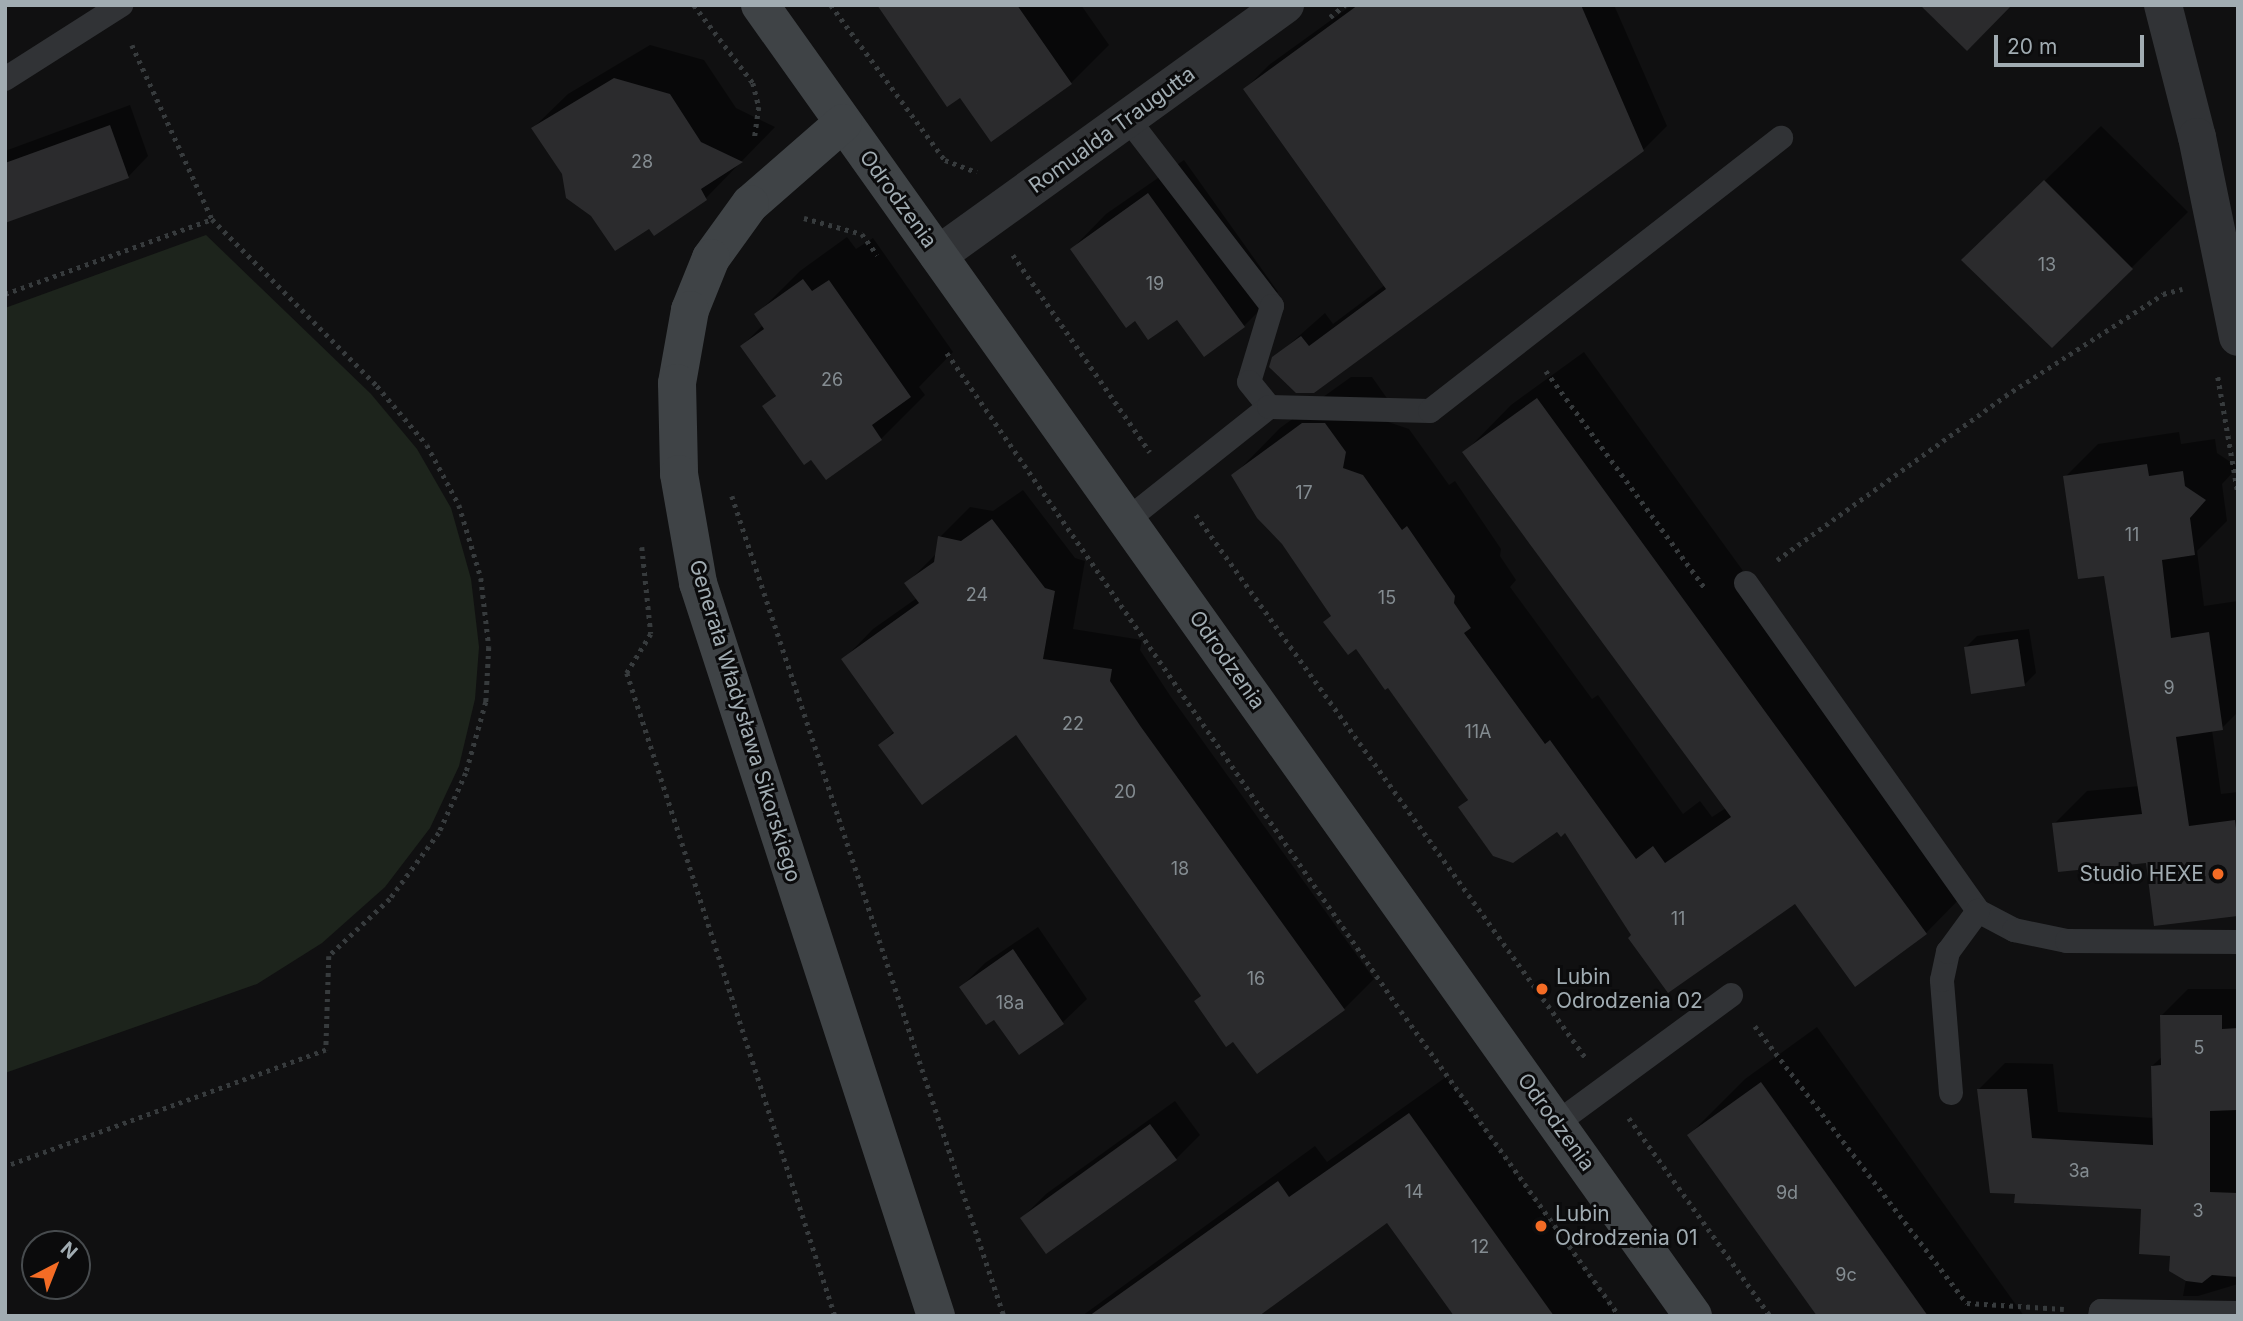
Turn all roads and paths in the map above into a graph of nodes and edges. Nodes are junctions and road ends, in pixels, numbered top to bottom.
1 (760, 5) edge
2 (831, 5) edge
3 (1285, 5) edge
4 (2163, 5) edge
5 (118, 7) edge
6 (5, 79) edge
7 (1128, 119) junction
8 (844, 123) junction
9 (1781, 138) dead end
10 (1007, 206) junction
11 (796, 215) dead end
12 (212, 219) junction
13 (938, 255) junction
14 (886, 267) dead end
15 (2186, 288) dead end
16 (5, 294) edge
17 (2238, 337) edge
18 (942, 346) dead end
19 (1269, 407) junction
20 (1173, 483) junction
21 (731, 491) dead end
22 (1127, 520) junction
23 (1746, 583) joint
24 (1978, 911) junction
25 (2238, 943) edge
26 (1731, 995) joint
27 (1607, 1088) junction
28 (1951, 1093) dead end
29 (1557, 1123) junction
30 (5, 1167) edge
31 (2100, 1313) edge
32 (2238, 1313) edge
33 (936, 1316) edge
34 (1004, 1316) edge
35 (1619, 1316) edge
36 (1693, 1316) edge
37 (1770, 1316) edge

1 - 8 street, Odrodzenia
2 - 10 path
3 - 7 street, Romualda Traugutta
4 - 17 street
5 - 6 lane
5 - 12 path
7 - 10 street, Romualda Traugutta
7 - 19 lane
8 - 13 street, Odrodzenia
8 - 33 street, Generała Władysława Sikorskiego
9 - 19 lane
10 - 13 street, Romualda Traugutta
10 - 20 path
11 - 14 path
12 - 16 path
12 - 30 path
13 - 22 street, Odrodzenia
15 - 23 path
18 - 35 path
19 - 20 lane
20 - 22 lane
20 - 27 path
21 - 34 path
22 - 29 street, Odrodzenia
23 - 24 lane
24 - 25 lane
24 - 28 lane
26 - 27 lane
26 - 31 path
27 - 29 lane
27 - 37 path
29 - 36 street, Odrodzenia
31 - 32 lane

